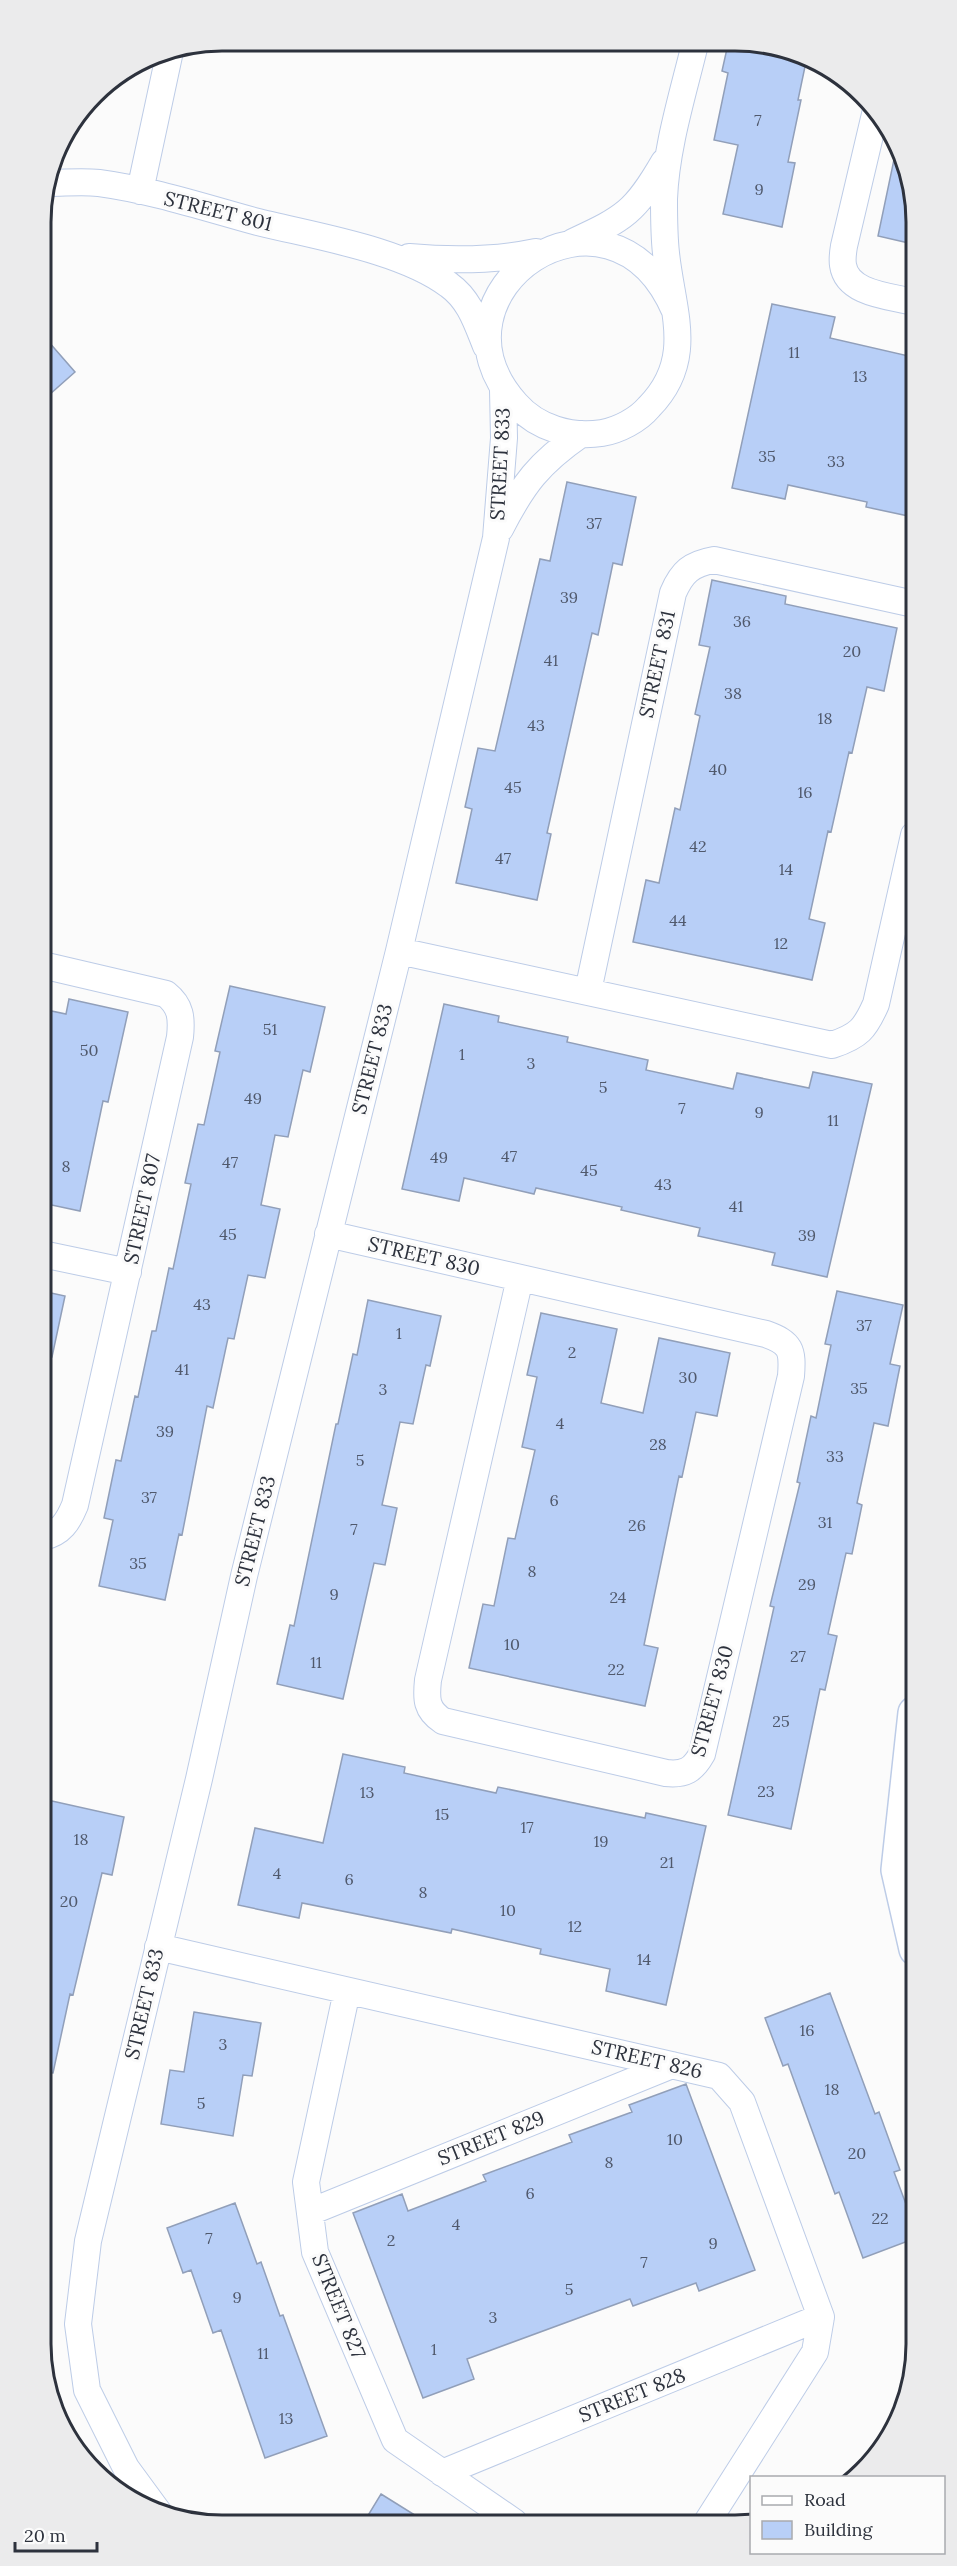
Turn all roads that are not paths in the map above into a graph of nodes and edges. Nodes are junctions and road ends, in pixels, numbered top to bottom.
1 (693, 51) edge
2 (168, 60) edge
3 (873, 121) edge
4 (670, 151) junction
5 (56, 183) edge
6 (140, 191) junction
7 (560, 246) junction
8 (387, 255) junction
9 (906, 300) edge
10 (675, 311) junction
11 (490, 355) junction
12 (503, 390) junction
13 (581, 434) junction
14 (496, 538) junction
15 (906, 601) edge
16 (906, 871) edge
17 (399, 951) junction
18 (51, 967) edge
19 (588, 991) junction
20 (328, 1234) junction
21 (51, 1256) edge
22 (128, 1272) junction
23 (520, 1278) junction
24 (51, 1535) edge
25 (906, 1796) edge
26 (906, 1906) edge
27 (158, 1947) junction
28 (347, 1990) junction
29 (672, 2065) junction
30 (310, 2212) junction
31 (821, 2317) junction
32 (442, 2473) junction
33 (148, 2498) edge
34 (504, 2515) edge
35 (712, 2515) edge

1 - 4 street
2 - 6 street
3 - 9 street
4 - 7 street
4 - 10 street
5 - 6 street, STREET 801
6 - 8 street, STREET 801
7 - 8 street, STREET 801
7 - 10 street
7 - 11 street
8 - 11 street, STREET 801
10 - 13 street
11 - 12 street
12 - 13 street
12 - 14 street, STREET 833
13 - 14 street, STREET 833
14 - 17 street, STREET 833
15 - 19 street, STREET 831
16 - 19 street
17 - 19 street
17 - 20 street, STREET 833
18 - 22 street, STREET 807
20 - 23 street, STREET 830
20 - 27 street, STREET 833
21 - 22 street
22 - 24 street, STREET 807
23 - 23 street, STREET 830
25 - 26 street
27 - 28 street, STREET 826
27 - 33 street, STREET 833
28 - 29 street, STREET 826
28 - 30 street, STREET 827
29 - 30 street, STREET 829
29 - 31 street, STREET 826
30 - 32 street, STREET 827
31 - 32 street, STREET 828
31 - 35 street, STREET 826
32 - 34 street, STREET 827

